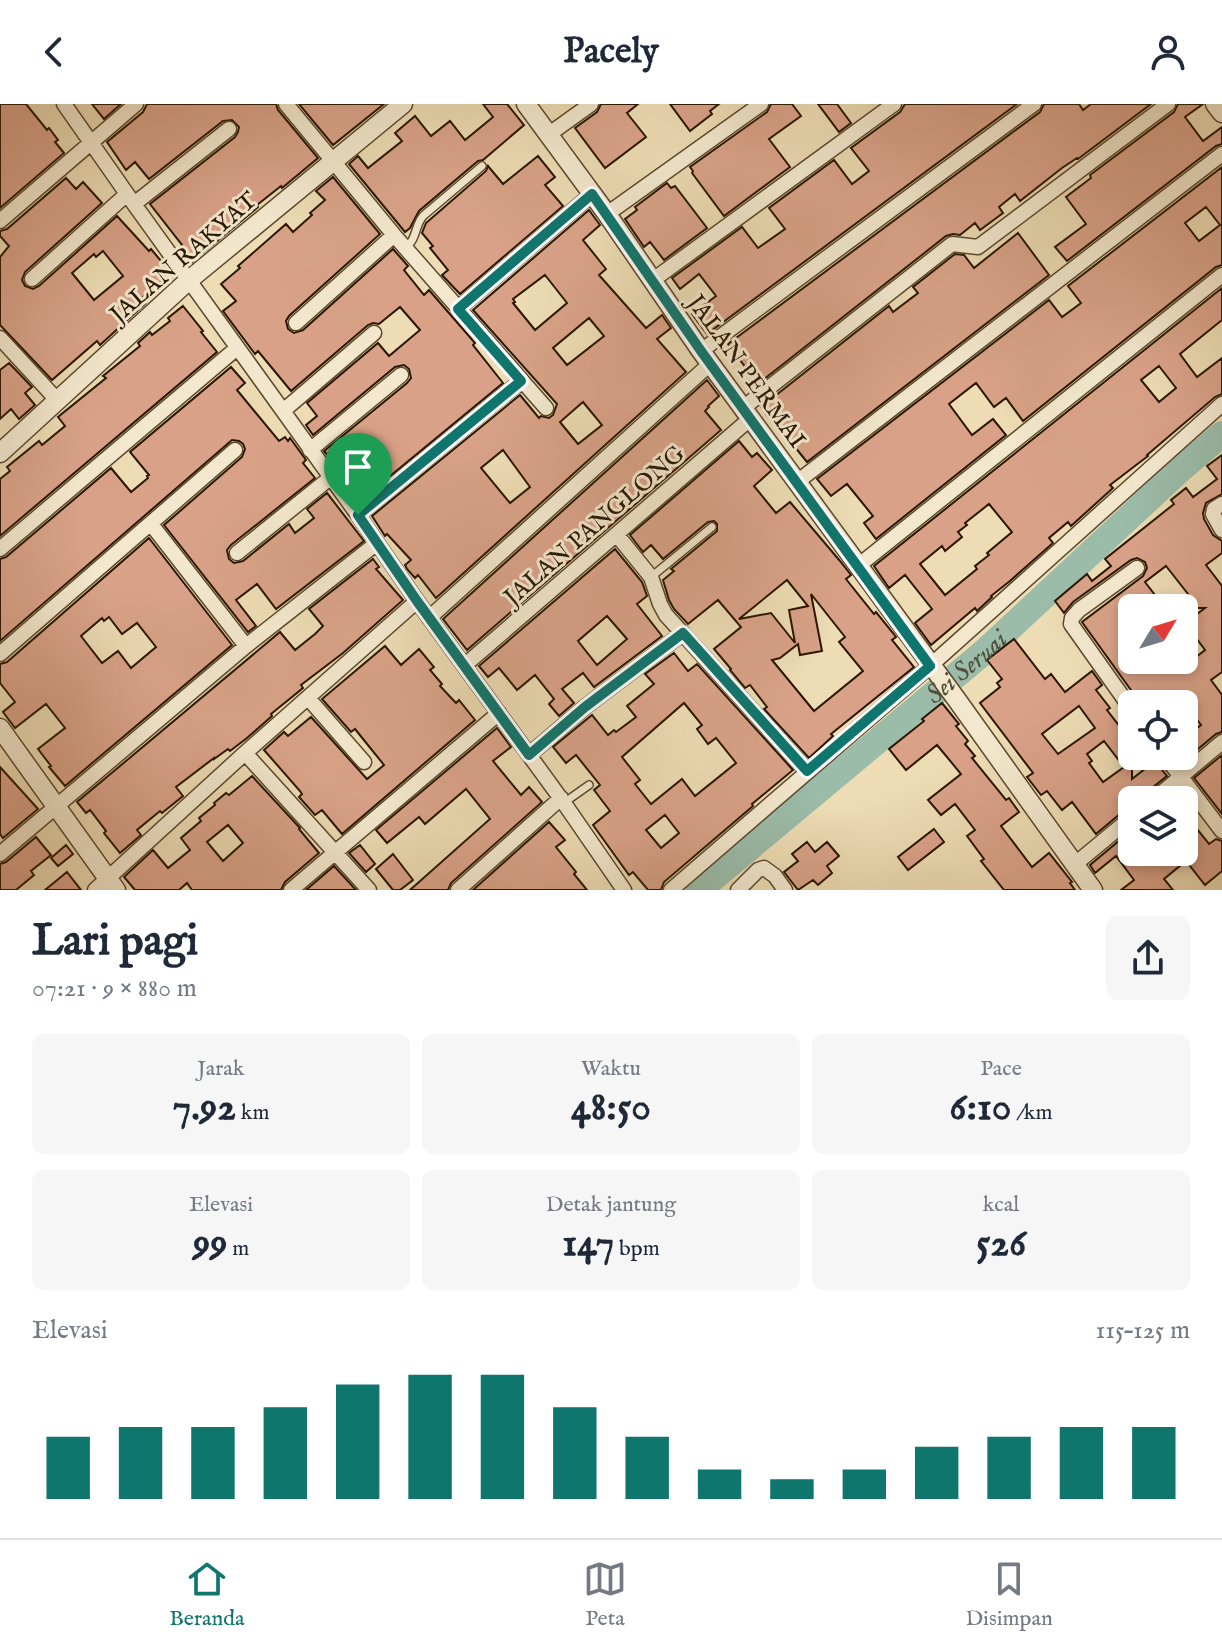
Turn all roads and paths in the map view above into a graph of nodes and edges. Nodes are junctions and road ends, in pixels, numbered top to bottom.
1 (64, 104) edge
2 (136, 104) edge
3 (286, 104) edge
4 (403, 104) edge
5 (526, 104) edge
6 (591, 104) edge
7 (761, 104) edge
8 (894, 104) edge
9 (1034, 104) edge
10 (1168, 104) edge
11 (1215, 104) edge
12 (1222, 113) edge
13 (229, 129) dead end
14 (548, 135) junction
15 (91, 142) junction
16 (1222, 154) edge
17 (333, 162) junction
18 (482, 166) dead end
19 (592, 194) junction
20 (130, 199) junction
21 (607, 214) junction
22 (0, 221) edge
23 (394, 235) junction
24 (405, 249) junction
25 (1222, 275) edge
26 (32, 279) dead end
27 (189, 280) junction
28 (653, 280) junction
29 (458, 309) junction
30 (296, 323) dead end
31 (374, 333) dead end
32 (0, 338) edge
33 (237, 348) junction
34 (706, 357) junction
35 (401, 375) dead end
36 (521, 381) junction
37 (57, 400) junction
38 (1222, 404) edge
39 (546, 408) dead end
40 (283, 411) junction
41 (747, 413) junction
42 (235, 450) dead end
43 (310, 450) junction
44 (0, 453) edge
45 (330, 478) junction
46 (797, 482) junction
47 (1217, 508) edge
48 (358, 515) junction
49 (151, 524) junction
50 (712, 527) dead end
51 (1222, 530) edge
52 (617, 535) junction
53 (377, 543) junction
54 (0, 549) edge
55 (237, 553) dead end
56 (858, 566) junction
57 (1137, 568) dead end
58 (651, 577) junction
59 (417, 601) junction
60 (429, 618) junction
61 (683, 633) junction
62 (246, 646) junction
63 (0, 654) edge
64 (465, 665) junction
65 (931, 666) junction
66 (1118, 690) edge
67 (308, 698) junction
68 (499, 713) junction
69 (0, 728) edge
70 (1222, 742) edge
71 (245, 753) junction
72 (529, 755) junction
73 (364, 762) dead end
74 (1175, 770) edge
75 (807, 771) junction
76 (1180, 777) junction
77 (589, 785) dead end
78 (1169, 786) edge
79 (562, 801) junction
80 (56, 807) junction
81 (1118, 829) edge
82 (1222, 831) edge
83 (335, 852) junction
84 (0, 854) edge
85 (1074, 865) junction
86 (106, 886) edge
87 (291, 890) edge
88 (369, 890) edge
89 (458, 890) edge
90 (624, 890) edge
91 (671, 890) edge
92 (738, 890) edge
93 (785, 890) edge
94 (1093, 890) edge

1 - 15 street
2 - 15 street
3 - 17 street
4 - 17 street, JALAN RAKYAT
5 - 14 street, JALAN PERMAI
6 - 14 street
7 - 21 street
8 - 28 street
9 - 34 street
10 - 41 street, JALAN PANGLONG
11 - 12 street
13 - 20 street
14 - 19 street, JALAN PERMAI
15 - 20 street
15 - 22 street
16 - 46 street
17 - 23 street
17 - 27 street, JALAN RAKYAT
18 - 24 lane
19 - 21 street, JALAN PERMAI
19 - 29 street
20 - 26 street
20 - 27 street
21 - 28 street, JALAN PERMAI
23 - 24 street
23 - 30 street
24 - 29 street
25 - 56 street
27 - 33 street
27 - 37 street, JALAN RAKYAT
28 - 34 street, JALAN PERMAI
29 - 36 street
31 - 40 street
32 - 37 street
33 - 40 street
33 - 54 street
34 - 41 street, JALAN PERMAI
34 - 60 street
35 - 43 street
36 - 39 street
36 - 48 street
37 - 44 street, JALAN RAKYAT
38 - 65 street
40 - 43 street
41 - 46 street, JALAN PERMAI
41 - 52 street, JALAN PANGLONG
42 - 49 street
43 - 45 street
45 - 48 street
45 - 55 street
46 - 56 street, JALAN PERMAI
47 - 51 street
48 - 53 street
49 - 62 street
49 - 63 street
50 - 58 lane
52 - 58 street
52 - 64 street, JALAN PANGLONG
53 - 59 street
53 - 62 street
56 - 65 street, JALAN PERMAI
57 - 66 street
58 - 61 street
59 - 60 street
59 - 67 street
60 - 64 street
61 - 72 street
61 - 75 street
62 - 80 street
64 - 68 street
65 - 75 street
65 - 85 street, JALAN PERMAI
67 - 71 street
67 - 73 street
68 - 72 street
68 - 83 street
69 - 80 street
70 - 76 street
71 - 83 street
71 - 86 street
72 - 79 street
74 - 76 street
75 - 91 street
76 - 78 street
76 - 82 street
77 - 79 lane
79 - 89 street
79 - 90 street
80 - 84 street
80 - 86 street
81 - 85 street
83 - 87 street
83 - 88 street
85 - 94 street, JALAN PERMAI
92 - 93 street

